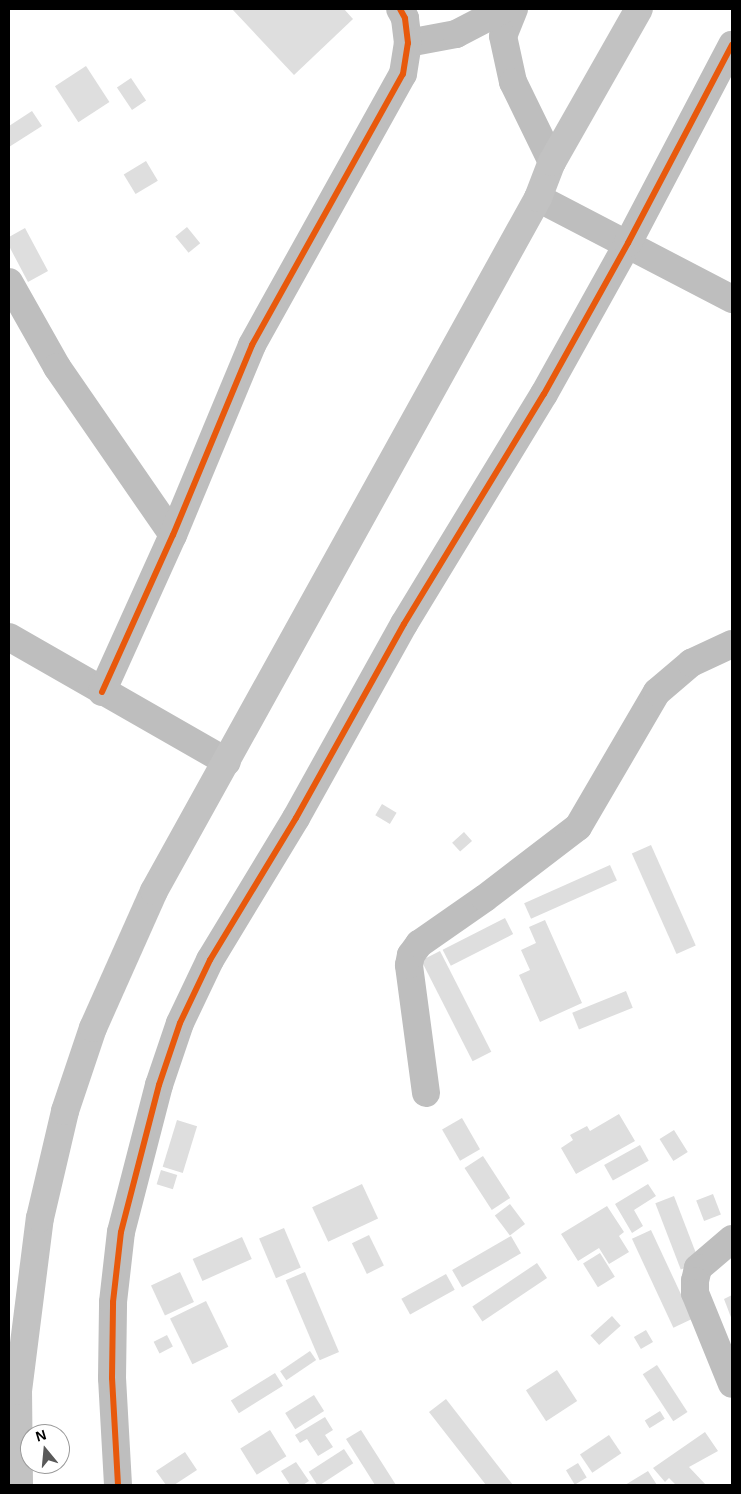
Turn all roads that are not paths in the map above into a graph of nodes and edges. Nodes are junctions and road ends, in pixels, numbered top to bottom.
1 (400, 9) edge
2 (504, 9) edge
3 (514, 9) edge
4 (639, 9) edge
5 (408, 43) junction
6 (732, 45) edge
7 (552, 162) junction
8 (538, 198) junction
9 (628, 243) junction
10 (9, 282) edge
11 (732, 300) edge
12 (173, 535) junction
13 (9, 637) edge
14 (732, 644) edge
15 (102, 692) junction
16 (227, 762) junction
17 (426, 1093) dead end
18 (732, 1239) edge
19 (732, 1384) edge
20 (19, 1485) edge
21 (118, 1485) edge

1 - 5 street
2 - 5 street
3 - 7 street
4 - 7 main road
5 - 12 street
6 - 9 street
7 - 8 main road
8 - 9 street
8 - 16 main road
9 - 11 street
9 - 21 street
10 - 12 street
12 - 15 street
13 - 15 street
14 - 17 street
15 - 16 street
16 - 20 main road
18 - 19 street

